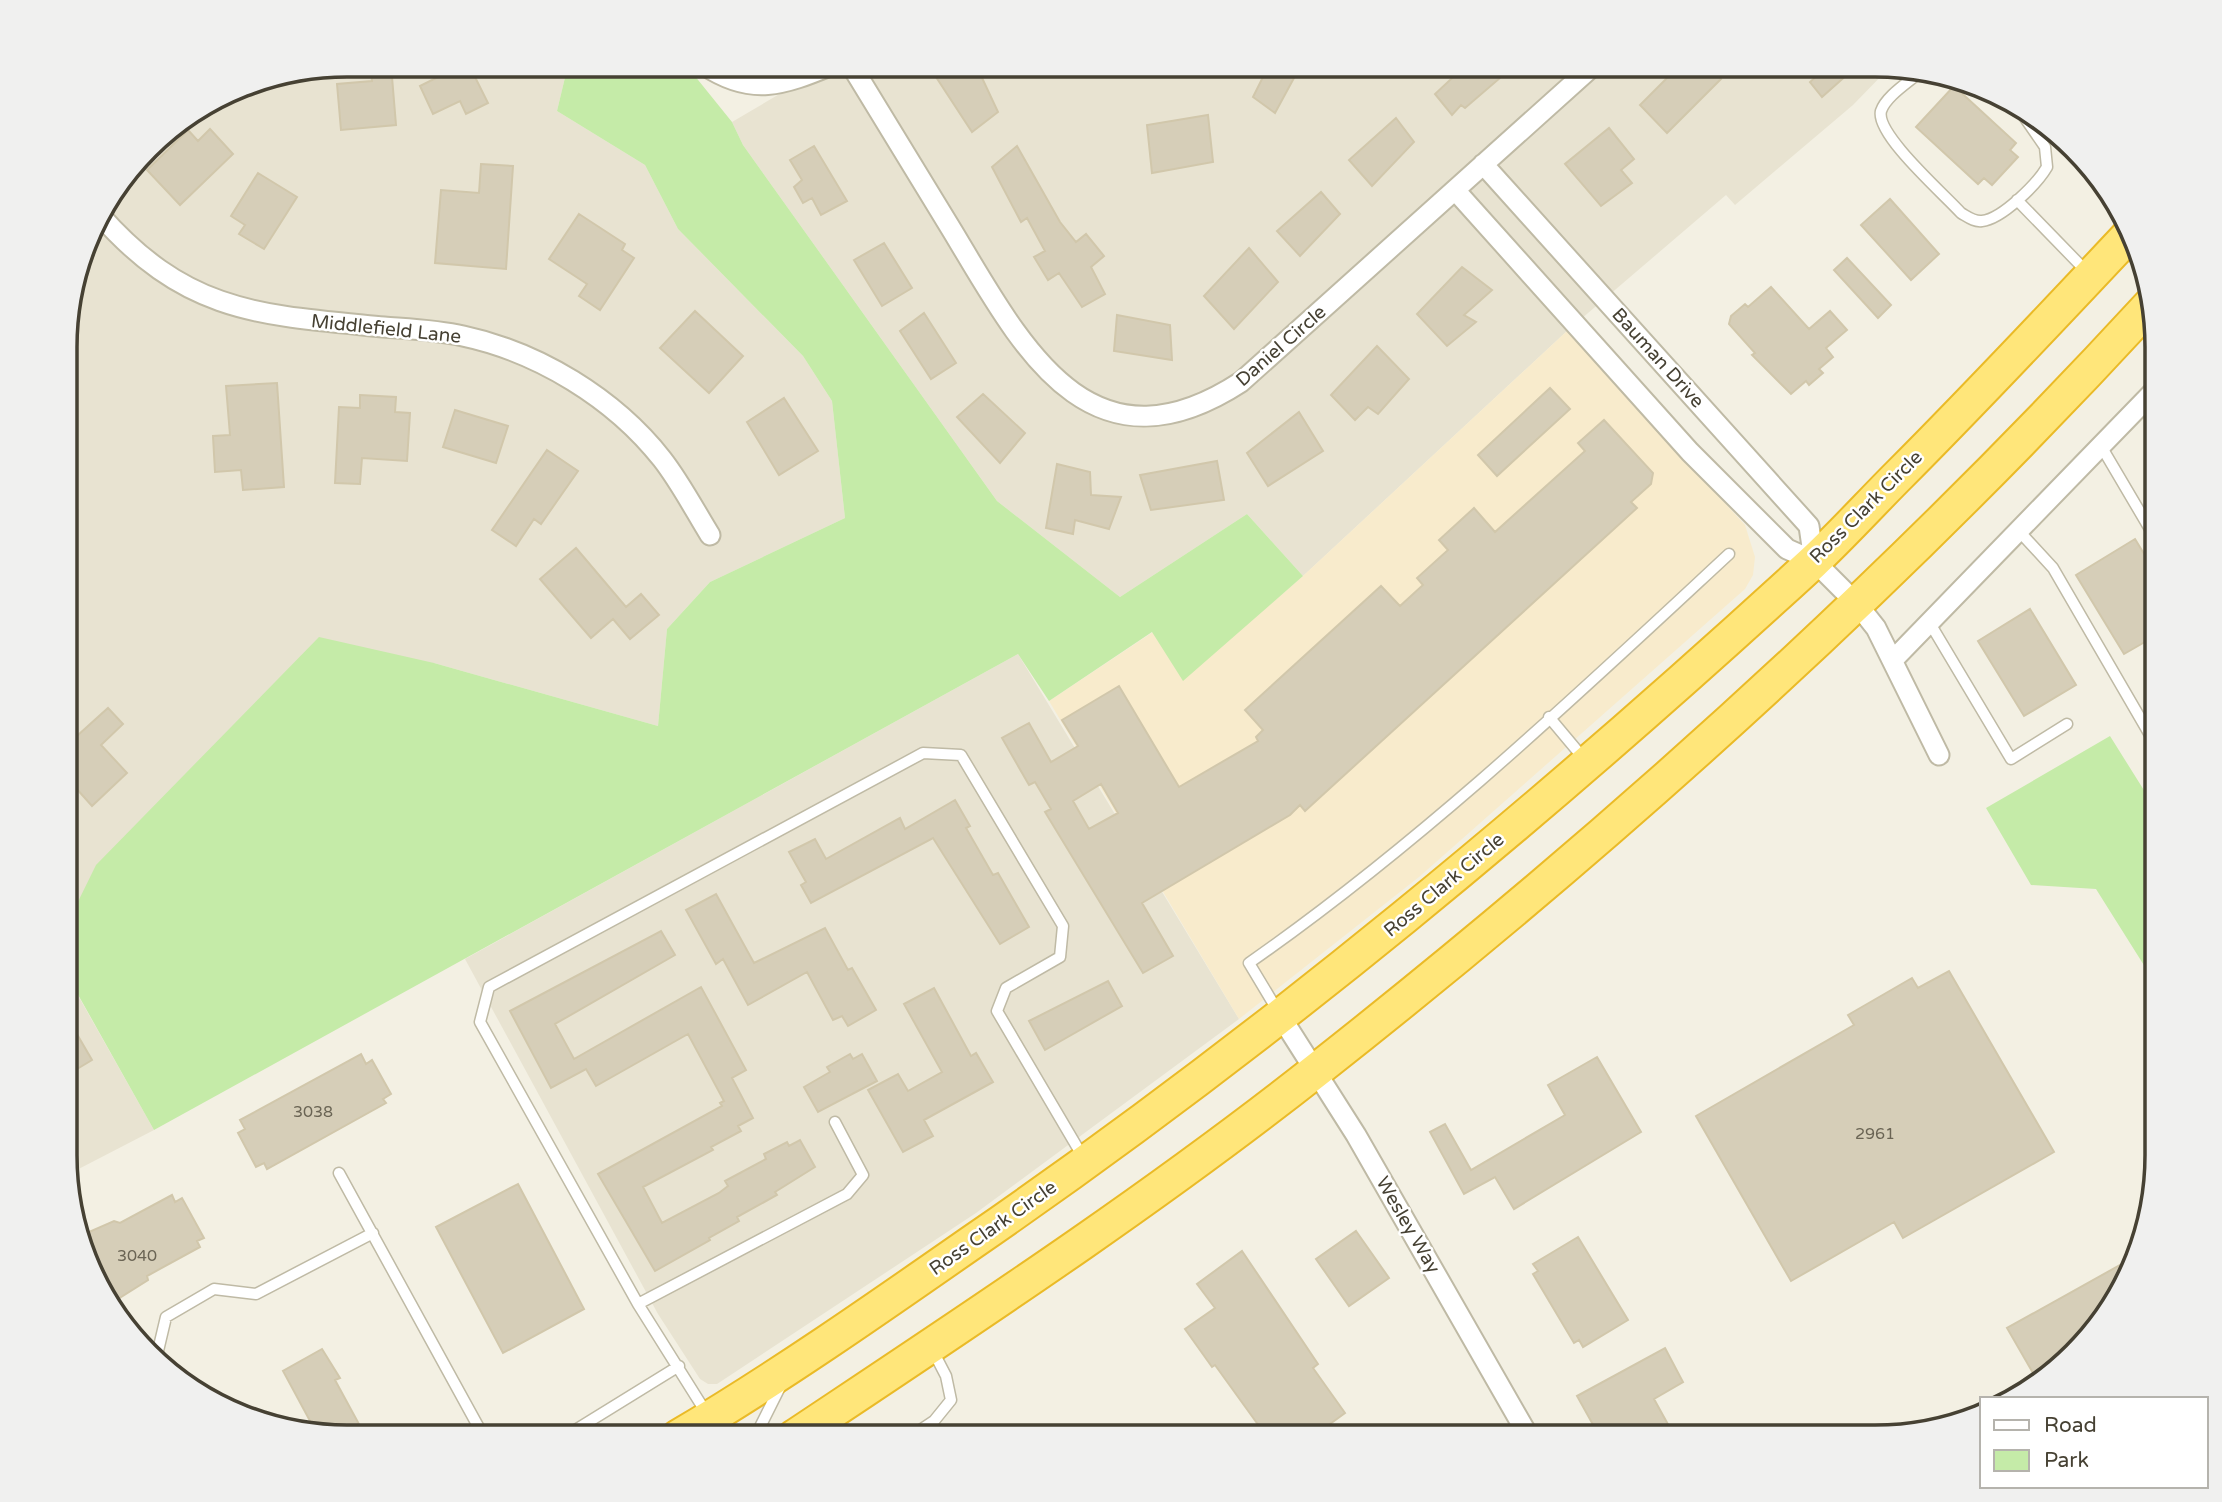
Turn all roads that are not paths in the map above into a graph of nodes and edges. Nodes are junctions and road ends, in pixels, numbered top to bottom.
1 (723, 77) edge
2 (803, 77) edge
3 (858, 77) edge
4 (1581, 77) edge
5 (1913, 79) edge
6 (2034, 129) edge
7 (1483, 164) junction
8 (1455, 190) junction
9 (2017, 200) junction
10 (107, 223) edge
11 (2123, 241) edge
12 (2091, 276) junction
13 (2143, 317) edge
14 (2145, 407) edge
15 (2101, 446) junction
16 (2145, 521) edge
17 (2018, 530) junction
18 (710, 535) dead end
19 (1729, 554) dead end
20 (1814, 561) junction
21 (1857, 604) junction
22 (1931, 625) junction
23 (1893, 660) junction
24 (1549, 717) junction
25 (2067, 724) dead end
26 (2145, 726) edge
27 (1938, 755) dead end
28 (1588, 763) junction
29 (1281, 1017) junction
30 (1317, 1070) junction
31 (835, 1122) dead end
32 (1087, 1164) junction
33 (339, 1173) dead end
34 (373, 1233) junction
35 (638, 1304) junction
36 (930, 1346) junction
37 (159, 1348) edge
38 (792, 1364) junction
39 (679, 1366) junction
40 (477, 1425) edge
41 (583, 1425) edge
42 (707, 1425) edge
43 (712, 1425) edge
44 (761, 1425) edge
45 (812, 1425) edge
46 (929, 1425) edge
47 (1522, 1425) edge

1 - 2 street
3 - 8 street, Daniel Circle
4 - 7 street, Daniel Circle
5 - 9 lane
6 - 9 lane
7 - 8 street, Daniel Circle
7 - 20 street, Bauman Drive
8 - 20 street, Bauman Drive
9 - 12 lane
10 - 18 street, Middlefield Lane
11 - 12 highway, Ross Clark Circle
12 - 20 highway, Ross Clark Circle
13 - 21 highway
14 - 15 street
15 - 16 lane
15 - 17 street
17 - 22 street
17 - 26 lane
19 - 24 lane
20 - 21 street, Bauman Drive
20 - 28 highway, Ross Clark Circle
21 - 23 street, Bauman Drive
21 - 30 highway
22 - 23 street
22 - 25 lane
23 - 27 street, Bauman Drive
24 - 28 lane
24 - 29 lane
28 - 29 highway, Ross Clark Circle
29 - 30 street, Wesley Way
29 - 32 highway, Ross Clark Circle
30 - 36 highway
30 - 47 street, Wesley Way
31 - 35 lane
32 - 35 lane
32 - 38 highway, Ross Clark Circle
33 - 34 lane
34 - 37 lane
34 - 40 lane
35 - 39 lane
36 - 45 highway
36 - 46 lane
38 - 43 highway, Ross Clark Circle
38 - 44 lane
39 - 41 lane
39 - 42 lane

